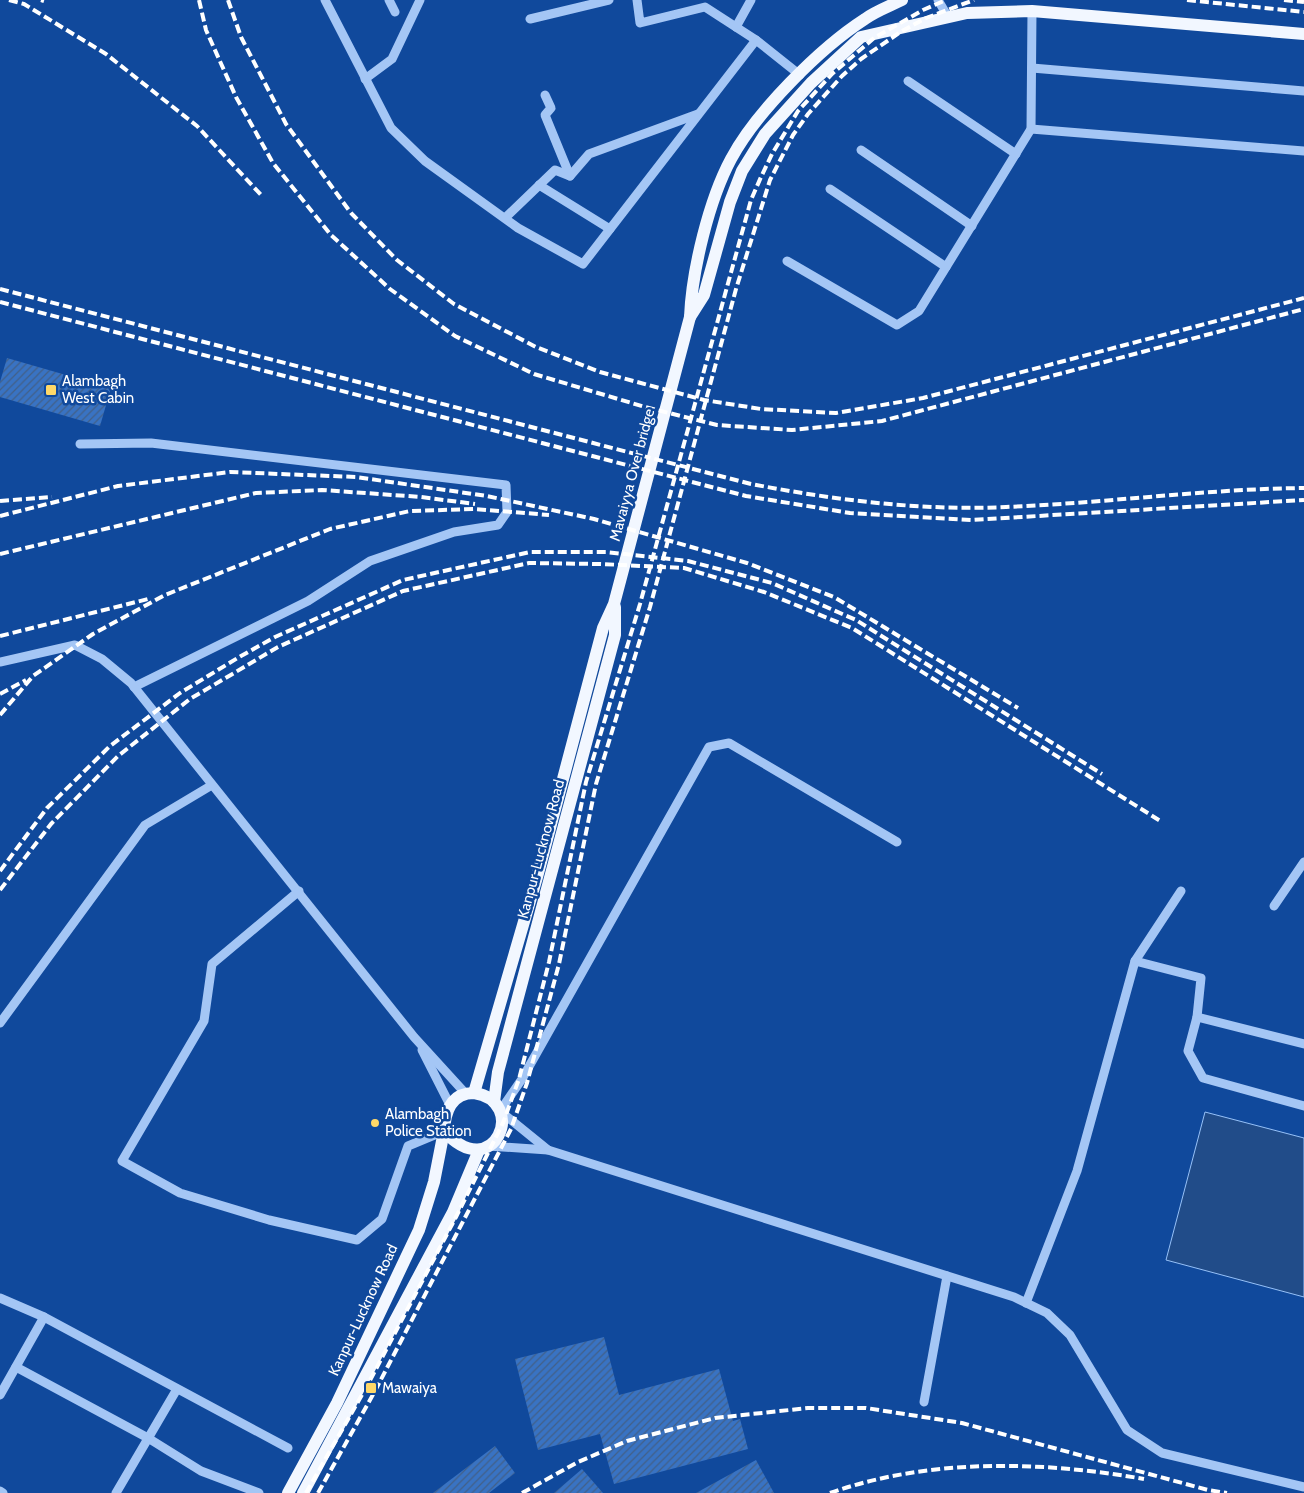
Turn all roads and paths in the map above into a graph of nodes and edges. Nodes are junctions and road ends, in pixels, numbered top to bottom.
1 (325, 0) edge
2 (390, 0) edge
3 (420, 0) edge
4 (609, 0) edge
5 (637, 0) edge
6 (751, 0) edge
7 (902, 0) edge
8 (938, 0) edge
9 (1032, 11) junction
10 (395, 12) dead end
11 (948, 18) junction
12 (530, 19) dead end
13 (736, 27) junction
14 (1304, 34) edge
15 (756, 40) junction
16 (1032, 68) junction
17 (800, 75) junction
18 (365, 79) junction
19 (908, 81) dead end
20 (1304, 91) edge
21 (545, 95) dead end
22 (698, 114) junction
23 (1032, 129) junction
24 (861, 150) dead end
25 (1304, 151) edge
26 (1016, 154) junction
27 (570, 176) junction
28 (539, 185) junction
29 (830, 189) dead end
30 (505, 218) junction
31 (972, 226) junction
32 (610, 229) junction
33 (787, 261) dead end
34 (946, 267) junction
35 (690, 317) junction
36 (80, 444) dead end
37 (622, 576) joint
38 (614, 604) junction
39 (0, 662) edge
40 (134, 687) junction
41 (212, 785) junction
42 (897, 842) dead end
43 (1304, 862) edge
44 (299, 891) junction
45 (1181, 892) dead end
46 (1274, 906) dead end
47 (1135, 961) junction
48 (1197, 1017) junction
49 (0, 1022) edge
50 (414, 1037) junction
51 (1304, 1044) edge
52 (470, 1094) junction
53 (450, 1105) junction
54 (497, 1106) junction
55 (1304, 1106) edge
56 (444, 1132) junction
57 (483, 1148) junction
58 (548, 1150) junction
59 (947, 1276) junction
60 (0, 1298) edge
61 (1026, 1303) junction
62 (44, 1317) junction
63 (16, 1367) junction
64 (177, 1389) junction
65 (0, 1395) edge
66 (924, 1402) dead end
67 (148, 1438) junction
68 (288, 1448) dead end
69 (1304, 1487) edge
70 (116, 1493) edge
71 (259, 1493) edge
72 (288, 1493) edge
73 (303, 1493) edge

1 - 18 street
2 - 10 street
3 - 18 street
4 - 12 street
5 - 13 street
6 - 13 street
7 - 17 main road
8 - 11 street
9 - 11 main road
9 - 14 main road
9 - 16 street
11 - 35 main road
13 - 15 street
15 - 17 street
15 - 22 street
16 - 20 street
16 - 23 street
17 - 35 main road
18 - 30 street
19 - 26 street
21 - 27 street
22 - 27 street
22 - 32 street
23 - 25 street
23 - 26 street
24 - 31 street
26 - 31 street
27 - 28 street
28 - 30 street
28 - 32 street
29 - 34 street
30 - 32 street
31 - 34 street
33 - 34 street
35 - 37 main road, Mavaiyya Over bridge
36 - 40 street
37 - 38 main road, Kanpur-Lucknow Road
38 - 52 main road, Kanpur-Lucknow Road
38 - 54 main road, Kanpur-Lucknow Road
39 - 40 street
40 - 41 street
41 - 44 street
41 - 49 street
42 - 54 street
43 - 46 street
44 - 50 street
44 - 56 street
45 - 47 street
47 - 48 street
47 - 61 street
48 - 51 street
48 - 55 street
50 - 52 street
50 - 53 street
52 - 53 main road
52 - 54 main road
53 - 56 main road, Kanpur-Lucknow Road
54 - 57 main road, Kanpur-Lucknow Road
54 - 58 street
56 - 57 main road
56 - 72 main road, Kanpur-Lucknow Road
57 - 58 street
57 - 73 main road, Kanpur-Lucknow Road
58 - 59 street
59 - 61 street
59 - 66 street
60 - 62 street
61 - 69 street
62 - 63 street
62 - 64 street
63 - 65 street
63 - 67 street
64 - 67 street
64 - 68 street
67 - 70 street
67 - 71 street

